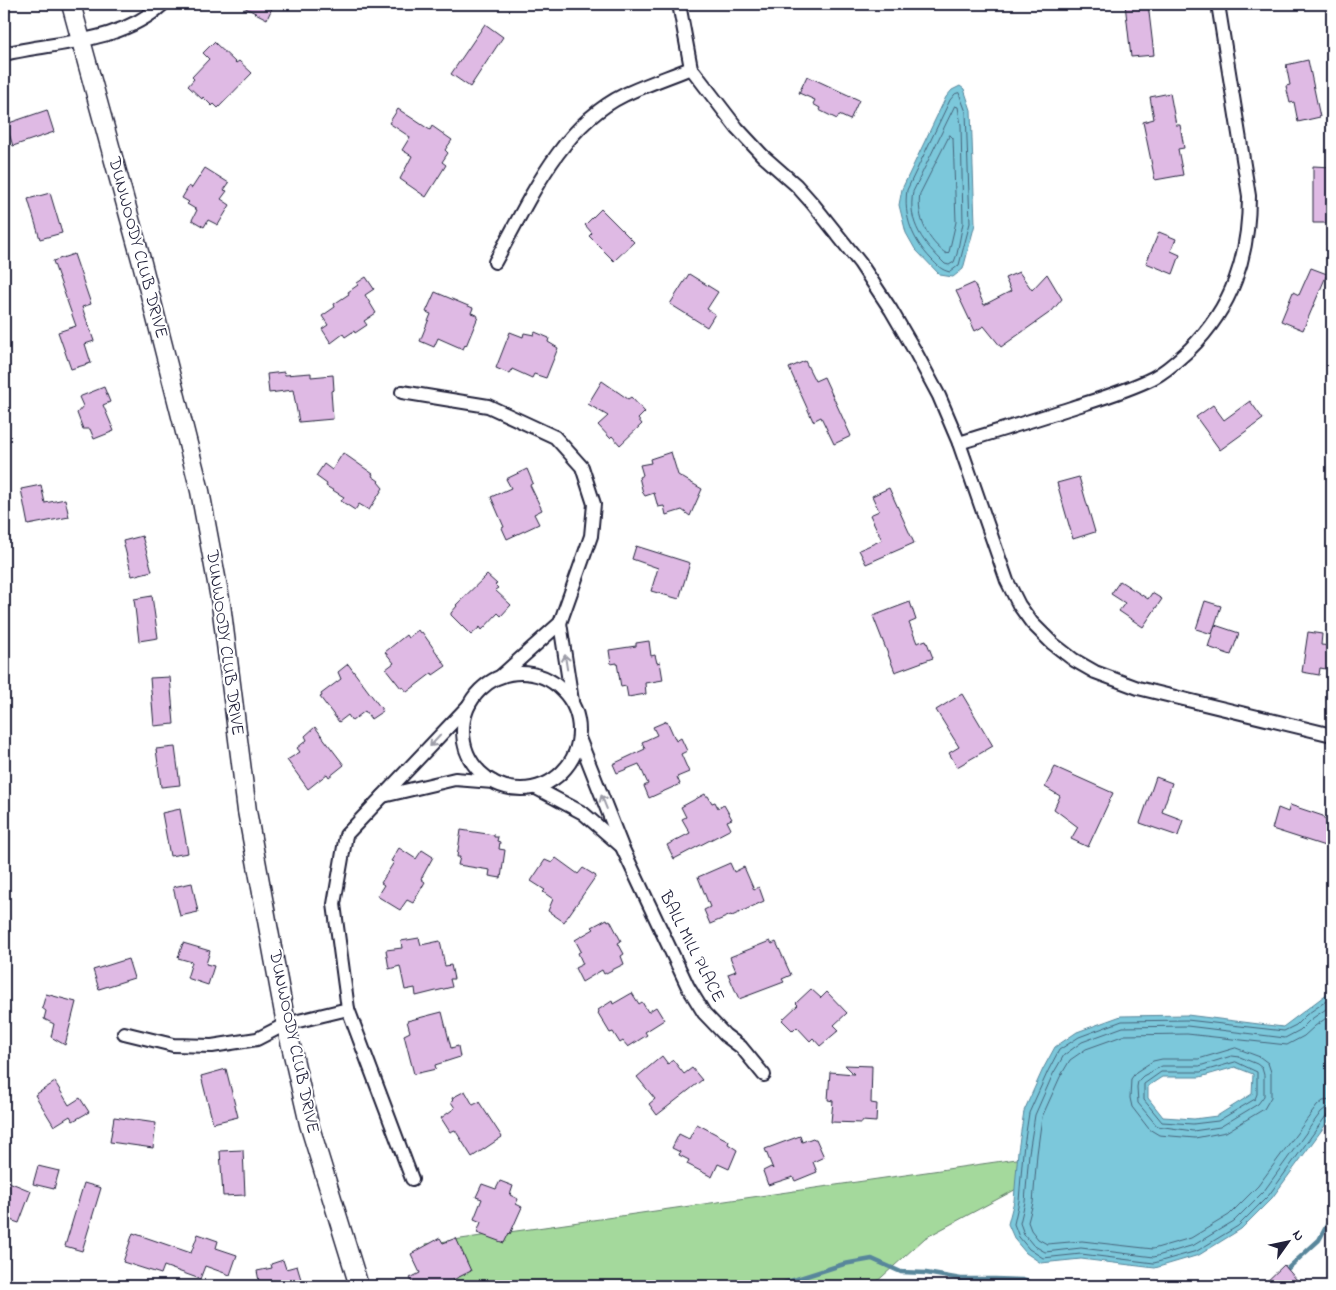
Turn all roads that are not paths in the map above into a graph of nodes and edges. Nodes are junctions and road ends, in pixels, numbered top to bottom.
1 (71, 4) edge
2 (163, 4) edge
3 (679, 4) edge
4 (1218, 4) edge
5 (82, 41) junction
6 (4, 54) edge
7 (691, 68) junction
8 (495, 262) dead end
9 (402, 392) dead end
10 (959, 443) junction
11 (560, 622) junction
12 (501, 676) junction
13 (572, 702) junction
14 (468, 705) junction
15 (1332, 735) edge
16 (579, 738) junction
17 (493, 782) junction
18 (536, 788) junction
19 (383, 796) junction
20 (622, 847) junction
21 (348, 1009) junction
22 (286, 1024) junction
23 (124, 1033) dead end
24 (764, 1075) dead end
25 (412, 1179) dead end
26 (360, 1286) edge

1 - 5 street, DUNWOODY CLUB DRIVE
2 - 5 street
3 - 7 street
4 - 10 street
5 - 6 street
5 - 22 street, DUNWOODY CLUB DRIVE
7 - 8 street
7 - 10 street
9 - 11 street
10 - 15 street
11 - 12 street
13 -> 11 street
12 - 13 street
12 - 14 street
13 - 16 street
14 - 17 street
14 -> 19 street
16 - 18 street
20 -> 16 street, BALL MILL PLACE
17 - 18 street
17 - 19 street
18 - 20 street, BALL MILL PLACE
19 - 21 street
20 - 24 street, BALL MILL PLACE
21 - 22 street
21 - 25 street
22 - 23 street
22 - 26 street, DUNWOODY CLUB DRIVE

